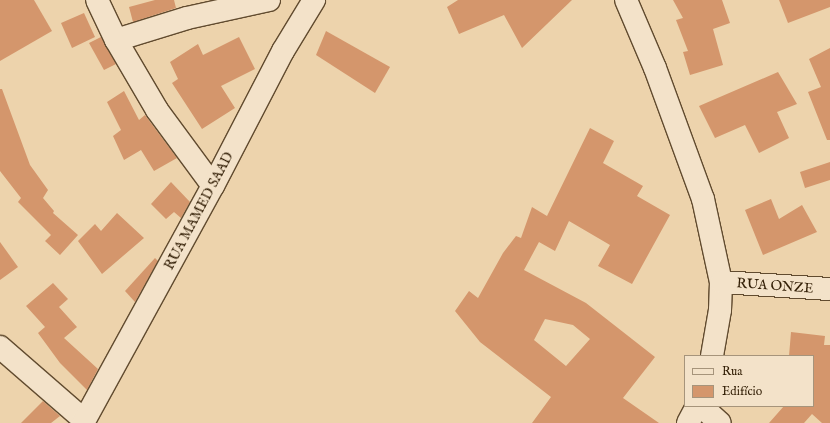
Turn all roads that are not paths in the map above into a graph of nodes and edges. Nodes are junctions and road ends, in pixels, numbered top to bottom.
1 (97, 0) edge
2 (269, 0) edge
3 (314, 0) edge
4 (626, 0) edge
5 (116, 40) junction
6 (213, 186) junction
7 (721, 282) junction
8 (830, 289) edge
9 (712, 355) edge
10 (4, 359) edge
11 (696, 407) edge
12 (702, 407) edge
13 (84, 422) edge
14 (688, 423) edge
15 (720, 423) edge

1 - 5 street
2 - 5 street
3 - 6 street, RUA MAMED SAAD
4 - 7 street
5 - 6 street
6 - 13 street, RUA MAMED SAAD
7 - 8 street, RUA ONZE
7 - 9 street
10 - 13 street
11 - 14 street
12 - 15 street

